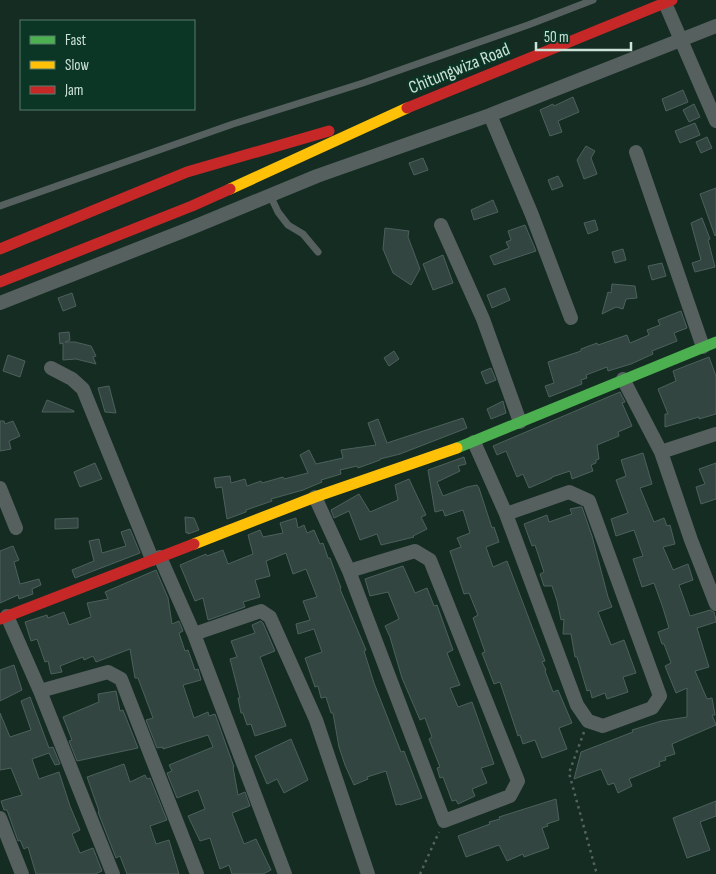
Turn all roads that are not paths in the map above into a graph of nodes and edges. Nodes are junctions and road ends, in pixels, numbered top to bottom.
1 (593, 0) edge
2 (668, 1) edge
3 (716, 26) edge
4 (680, 40) junction
5 (399, 111) junction
6 (490, 114) junction
7 (715, 115) edge
8 (636, 152) dead end
9 (270, 196) junction
10 (0, 206) edge
11 (441, 225) dead end
12 (0, 250) edge
13 (318, 252) dead end
14 (0, 282) edge
15 (0, 303) edge
16 (571, 318) dead end
17 (709, 345) edge
18 (51, 368) dead end
19 (623, 378) junction
20 (520, 422) junction
21 (716, 434) edge
22 (474, 442) junction
23 (661, 452) junction
24 (0, 488) edge
25 (315, 497) junction
26 (506, 514) junction
27 (16, 528) dead end
28 (156, 558) junction
29 (349, 571) junction
30 (716, 604) edge
31 (3, 618) edge
32 (194, 634) junction
33 (40, 691) junction
34 (0, 818) edge
35 (22, 874) edge
36 (113, 874) edge
37 (197, 874) edge
38 (285, 874) edge
39 (368, 874) edge

1 - 10 lane
2 - 4 street
2 - 5 main road, Chitungwiza Road
3 - 4 street
4 - 6 street
4 - 7 street
5 - 12 main road
5 - 14 main road
6 - 9 street
6 - 16 street
8 - 17 street
9 - 13 lane
9 - 15 street
11 - 20 street
17 - 19 main road
18 - 28 street
19 - 20 main road
19 - 23 street
20 - 22 main road
21 - 23 street
22 - 25 main road
22 - 26 street
23 - 30 street
24 - 27 street
25 - 28 main road
25 - 29 street
26 - 26 street
28 - 31 main road
28 - 32 street
29 - 29 street
31 - 33 street
32 - 38 street
32 - 39 street
33 - 36 street
33 - 37 street
34 - 35 street

